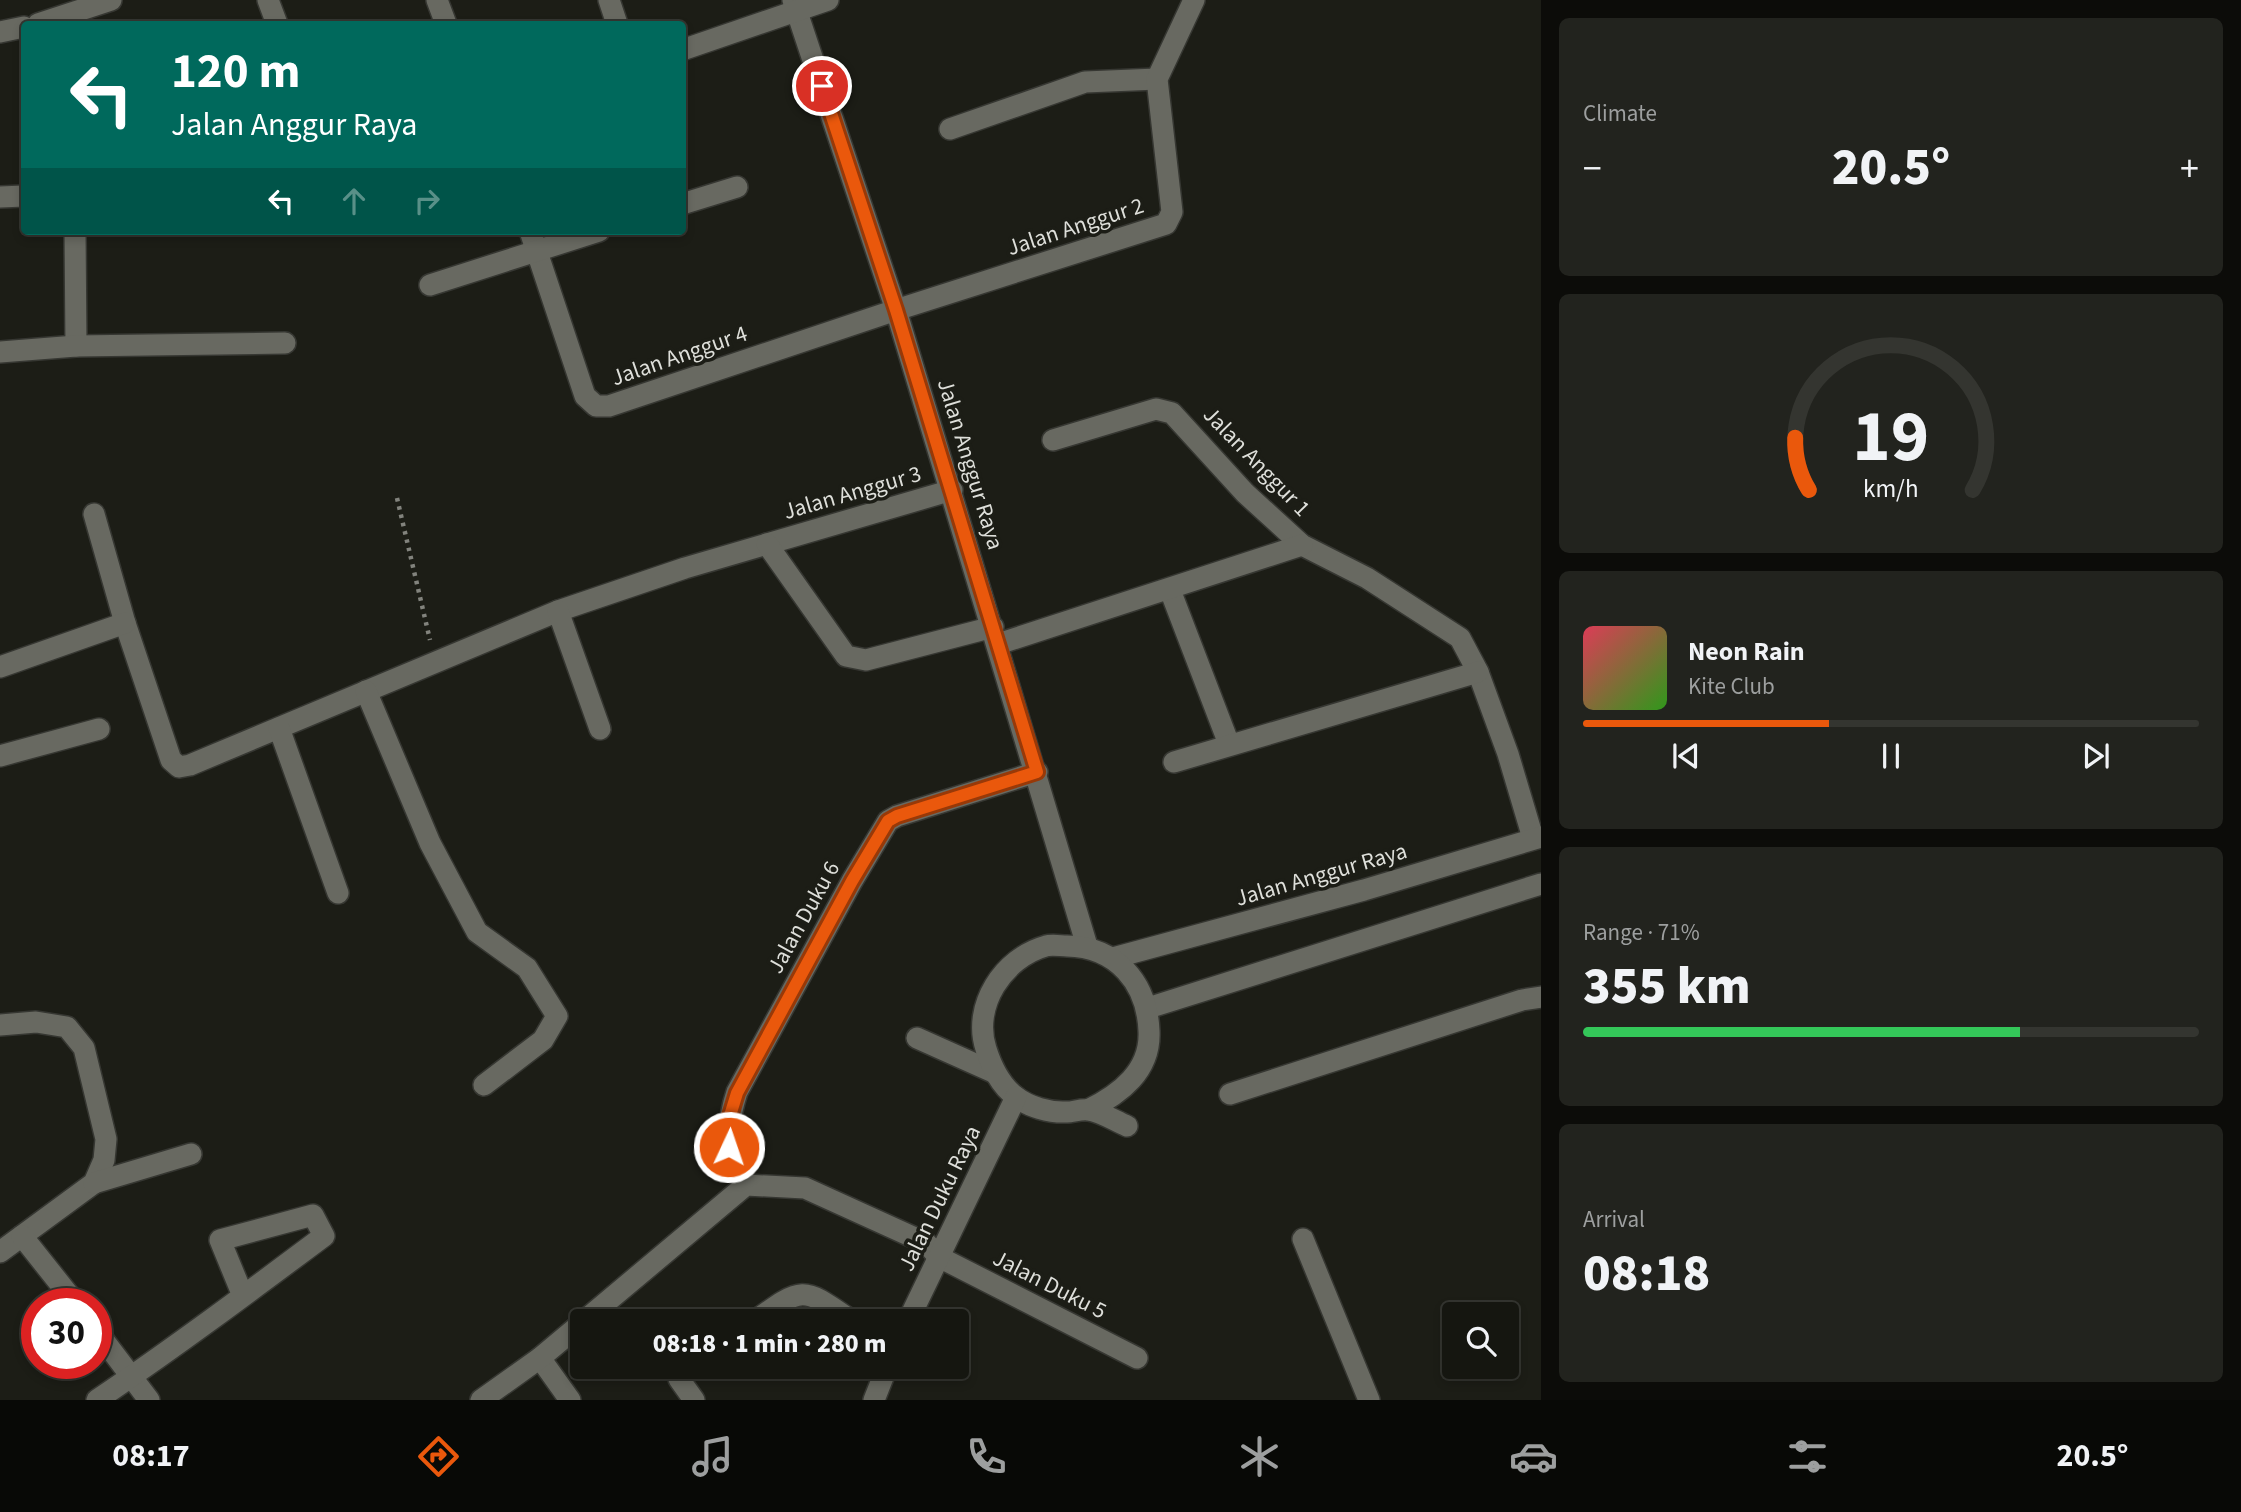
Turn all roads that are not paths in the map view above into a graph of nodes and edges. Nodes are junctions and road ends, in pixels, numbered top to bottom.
1 (111, 0) edge
2 (268, 0) edge
3 (437, 0) edge
4 (609, 0) edge
5 (828, 0) edge
6 (1194, 0) edge
7 (795, 6) edge
8 (47, 21) edge
9 (276, 21) edge
10 (445, 21) edge
11 (616, 21) edge
12 (21, 28) edge
13 (0, 32) edge
14 (686, 48) edge
15 (1157, 79) junction
16 (950, 129) dead end
17 (737, 187) dead end
18 (21, 196) edge
19 (0, 197) edge
20 (686, 203) edge
21 (75, 235) edge
22 (531, 235) edge
23 (587, 235) edge
24 (536, 252) junction
25 (430, 285) dead end
26 (896, 310) junction
27 (285, 343) dead end
28 (76, 346) junction
29 (0, 352) edge
30 (1054, 440) dead end
31 (952, 490) junction
32 (94, 514) dead end
33 (767, 544) junction
34 (1303, 545) junction
35 (1170, 590) junction
36 (558, 611) junction
37 (125, 623) junction
38 (996, 636) junction
39 (0, 667) edge
40 (1478, 672) junction
41 (366, 691) junction
42 (279, 728) junction
43 (99, 729) dead end
44 (600, 729) dead end
45 (1229, 744) junction
46 (0, 757) edge
47 (1174, 762) dead end
48 (1037, 772) junction
49 (1537, 838) edge
50 (1541, 884) edge
51 (338, 893) dead end
52 (1087, 946) junction
53 (1114, 958) junction
54 (1541, 997) edge
55 (1148, 1008) junction
56 (0, 1025) edge
57 (917, 1038) dead end
58 (993, 1072) junction
59 (484, 1086) dead end
60 (1230, 1094) dead end
61 (1016, 1097) junction
62 (1088, 1110) junction
63 (1127, 1126) dead end
64 (191, 1154) dead end
65 (94, 1183) junction
66 (746, 1185) junction
67 (22, 1236) junction
68 (1303, 1239) dead end
69 (933, 1250) junction
70 (0, 1252) edge
71 (63, 1288) edge
72 (243, 1296) junction
73 (598, 1309) edge
74 (772, 1309) edge
75 (834, 1309) edge
76 (912, 1309) edge
77 (570, 1333) edge
78 (112, 1350) edge
79 (540, 1358) junction
80 (1137, 1358) dead end
81 (133, 1376) junction
82 (680, 1379) edge
83 (882, 1379) edge
84 (97, 1400) edge
85 (149, 1400) edge
86 (481, 1400) edge
87 (569, 1400) edge
88 (694, 1400) edge
89 (874, 1400) edge
90 (1369, 1400) edge

1 - 8 street
2 - 9 street
3 - 10 street
4 - 11 street
5 - 7 street
6 - 15 street
7 - 14 street
7 - 26 street, Jalan Anggur Raya
12 - 13 street
15 - 16 street
15 - 26 street, Jalan Anggur 2
17 - 20 street
18 - 19 street
21 - 28 street
22 - 24 street, Jalan Anggur 4
23 - 24 street
24 - 25 street
24 - 26 street, Jalan Anggur 4
26 - 31 street, Jalan Anggur Raya
27 - 28 street
28 - 29 street
30 - 34 street, Jalan Anggur 1
31 - 33 street, Jalan Anggur 3
31 - 38 street, Jalan Anggur Raya
32 - 37 street
33 - 36 street, Jalan Anggur 3
33 - 38 street, Jalan Anggur 3
34 - 35 street, Jalan Anggur 1
34 - 40 street, Jalan Anggur 1
35 - 38 street, Jalan Anggur 1
35 - 45 street
36 - 41 street, Jalan Anggur 3
36 - 44 street
37 - 39 street
37 - 42 street, Jalan Anggur 3
38 - 48 street, Jalan Anggur Raya
40 - 45 street
40 - 49 street, Jalan Anggur 1
41 - 42 street, Jalan Anggur 3
41 - 59 street
42 - 51 street
43 - 46 street
45 - 47 street
48 - 52 street, Jalan Anggur Raya
48 - 66 street, Jalan Duku 6
49 - 53 street, Jalan Anggur Raya
50 - 55 street
52 - 53 street
52 - 58 street
53 - 55 street
54 - 60 street
55 - 62 street
56 - 65 street
57 - 58 street
58 - 61 street
61 - 62 street
61 - 69 street, Jalan Duku Raya
62 - 63 street
64 - 65 street
65 - 67 street
66 - 69 street
66 - 73 street
67 - 70 street
67 - 71 street
68 - 90 street
69 - 76 street, Jalan Duku Raya
69 - 80 street, Jalan Duku 5
72 - 72 street
72 - 81 street
74 - 75 street
77 - 79 street
78 - 81 street
79 - 86 street
79 - 87 street
81 - 84 street
81 - 85 street
82 - 88 street
83 - 89 street

